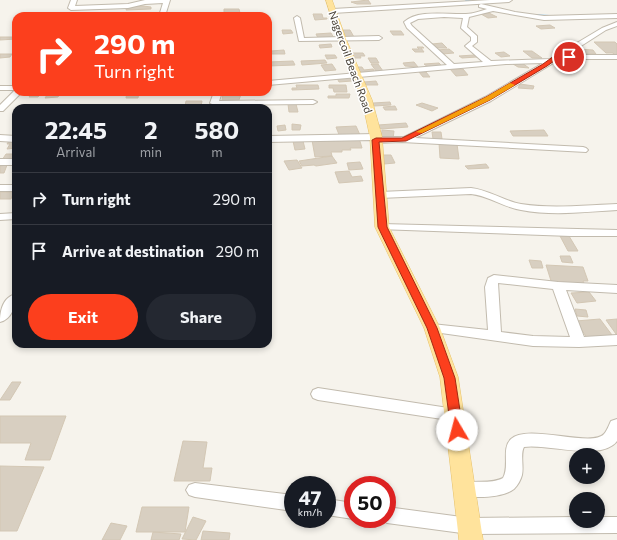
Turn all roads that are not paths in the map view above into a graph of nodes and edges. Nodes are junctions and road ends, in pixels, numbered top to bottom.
1 (74, 0) edge
2 (166, 0) edge
3 (461, 0) edge
4 (509, 0) edge
5 (475, 3) junction
6 (331, 5) edge
7 (494, 10) junction
8 (163, 12) edge
9 (466, 16) junction
10 (617, 16) edge
11 (297, 18) dead end
12 (617, 24) edge
13 (379, 38) dead end
14 (342, 39) junction
15 (617, 57) edge
16 (554, 59) junction
17 (490, 64) junction
18 (453, 67) junction
19 (358, 75) junction
20 (272, 83) edge
21 (0, 88) edge
22 (12, 88) edge
23 (13, 96) edge
24 (313, 102) dead end
25 (262, 104) edge
26 (1, 107) edge
27 (0, 138) edge
28 (12, 139) edge
29 (272, 139) edge
30 (376, 139) junction
31 (403, 140) junction
32 (583, 150) dead end
33 (0, 162) edge
34 (12, 162) edge
35 (0, 188) edge
36 (12, 188) edge
37 (380, 195) junction
38 (617, 207) edge
39 (0, 216) edge
40 (12, 216) edge
41 (382, 227) junction
42 (617, 233) edge
43 (558, 286) junction
44 (617, 289) edge
45 (12, 303) edge
46 (0, 318) edge
47 (432, 328) junction
48 (495, 336) junction
49 (617, 340) edge
50 (579, 342) junction
51 (318, 394) dead end
52 (455, 415) junction
53 (617, 425) edge
54 (465, 489) junction
55 (195, 490) dead end
56 (284, 502) edge
57 (396, 517) edge
58 (617, 525) edge
59 (470, 533) edge

1 - 2 street
2 - 8 street
3 - 5 street
4 - 5 street
5 - 6 street
5 - 7 street
6 - 14 main road, Nagercoil Beach Road
7 - 9 street
7 - 10 street
9 - 17 street
9 - 18 street
11 - 14 street
12 - 16 street
13 - 14 street
14 - 19 main road, Nagercoil Beach Road
15 - 16 street
16 - 17 street
16 - 31 street
17 - 18 street
18 - 19 street
19 - 20 street
19 - 30 main road, Nagercoil Beach Road
21 - 22 street
23 - 26 street
24 - 25 street
27 - 28 street
29 - 30 street
30 - 31 street
30 - 37 main road, Nagercoil Beach Road
31 - 32 street
33 - 34 street
35 - 36 street
37 - 38 street
37 - 41 main road, Nagercoil Beach Road
39 - 40 street
41 - 42 street
41 - 47 main road, Nagercoil Beach Road
43 - 44 street
43 - 48 street
43 - 50 street
45 - 46 street
47 - 48 street
47 - 52 main road, Nagercoil Beach Road
48 - 50 street
49 - 50 street
51 - 52 street
52 - 54 main road, Nagercoil Beach Road
53 - 54 street
54 - 59 main road, Nagercoil Beach Road
55 - 56 street
57 - 59 street
58 - 59 street

